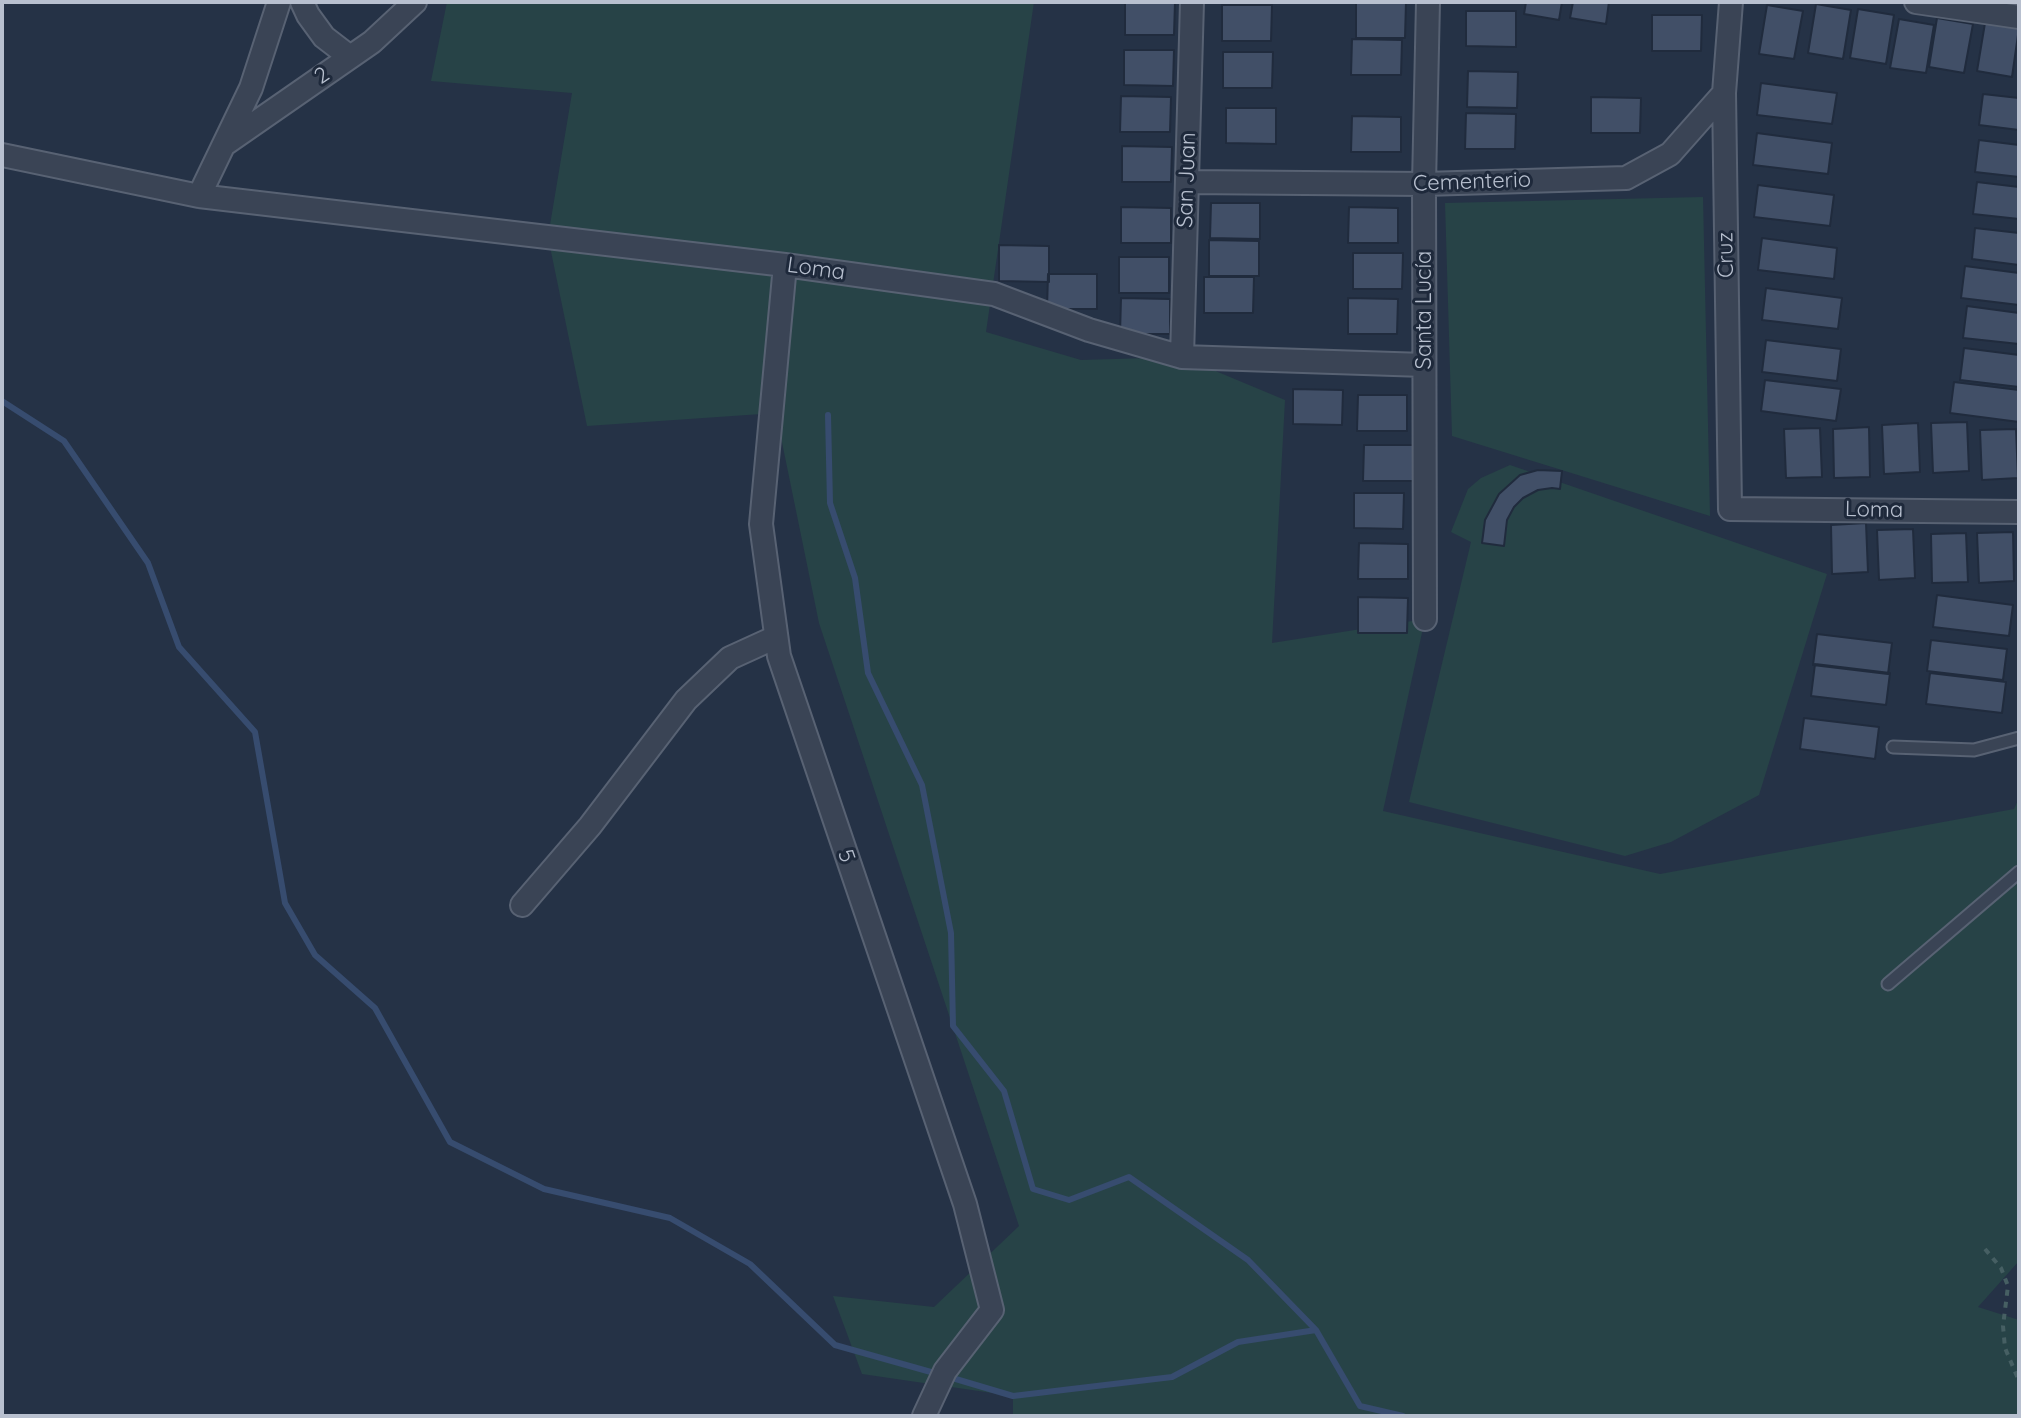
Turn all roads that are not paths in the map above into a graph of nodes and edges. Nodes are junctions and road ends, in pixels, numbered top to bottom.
1 (279, 2) edge
2 (302, 2) edge
3 (415, 2) edge
4 (1192, 2) edge
5 (1428, 2) edge
6 (1731, 2) edge
7 (1916, 2) edge
8 (2019, 17) edge
9 (350, 57) junction
10 (1724, 93) junction
11 (225, 144) junction
12 (2, 155) edge
13 (1187, 182) junction
14 (1424, 184) junction
15 (199, 196) junction
16 (785, 265) junction
17 (1182, 357) junction
18 (1424, 365) junction
19 (1730, 509) joint
20 (2019, 512) edge
21 (1425, 619) dead end
22 (776, 637) junction
23 (2019, 738) edge
24 (1893, 747) dead end
25 (2019, 872) edge
26 (522, 905) dead end
27 (1888, 984) dead end
28 (924, 1416) edge

1 - 11 street
2 - 9 street
3 - 9 street, 2
4 - 13 street, San Juan
5 - 14 street, Santa Lucía
6 - 10 street, Cruz
7 - 8 street
9 - 11 street, 2
10 - 14 street, Cementerio
10 - 19 street, Cruz
11 - 15 street
12 - 15 street, Loma
13 - 14 street, Cementerio
13 - 17 street, San Juan
14 - 18 street, Santa Lucía
15 - 16 street, Loma
16 - 17 street, Loma
16 - 22 street, 5
17 - 18 street, Loma
18 - 21 street, Santa Lucía
19 - 20 street, Loma
22 - 26 street
22 - 28 street, 5
23 - 24 lane
25 - 27 lane

